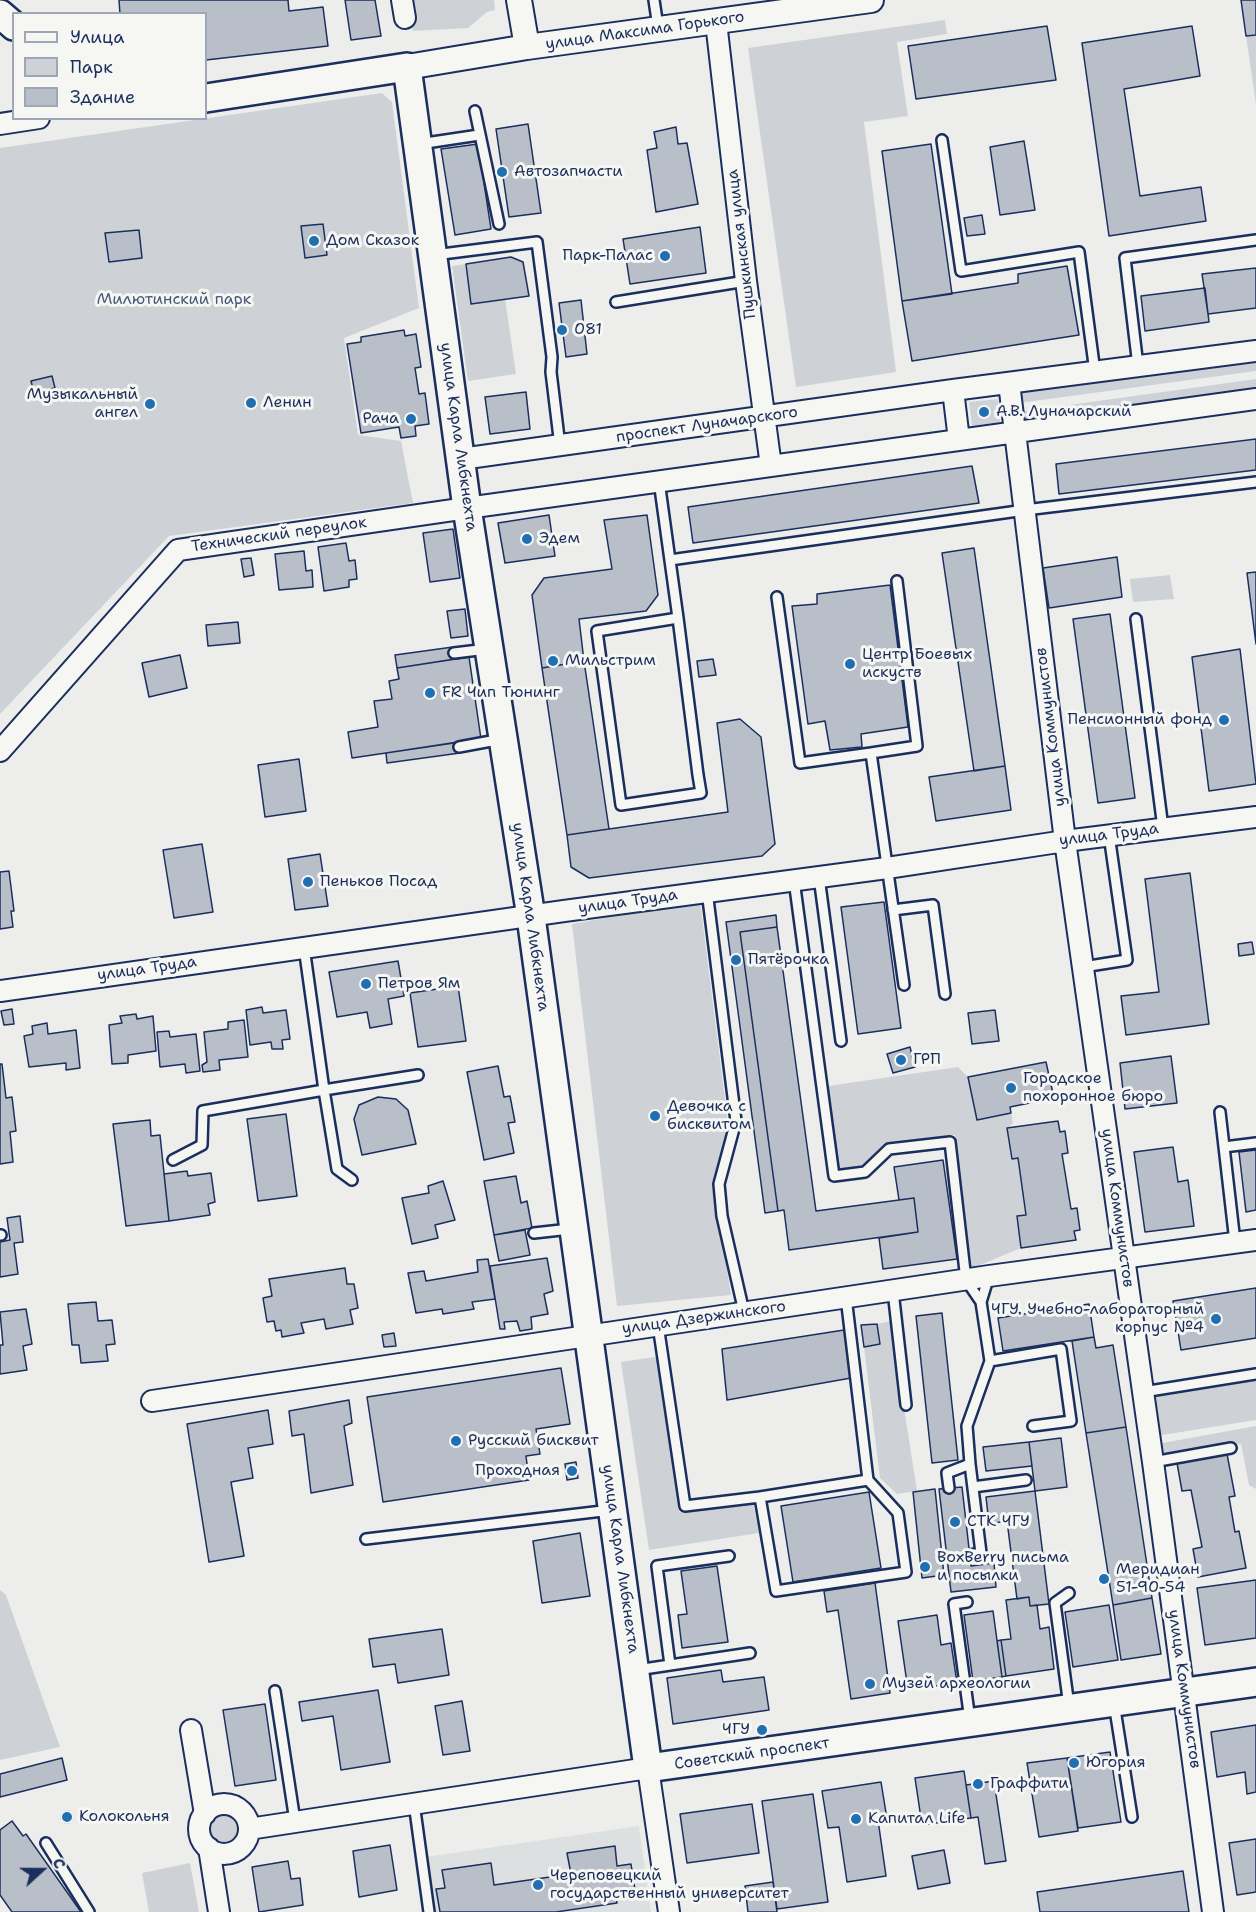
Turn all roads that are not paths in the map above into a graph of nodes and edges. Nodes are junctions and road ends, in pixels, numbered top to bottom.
1 (519, 0) edge
2 (654, 0) edge
3 (871, 0) edge
4 (0, 14) edge
5 (716, 22) junction
6 (12, 24) edge
7 (658, 29) junction
8 (527, 47) junction
9 (407, 67) junction
10 (207, 98) edge
11 (475, 111) dead end
12 (26, 120) edge
13 (0, 124) edge
14 (479, 135) junction
15 (942, 140) dead end
16 (417, 145) junction
17 (499, 224) dead end
18 (1256, 240) edge
19 (432, 255) junction
20 (746, 281) junction
21 (616, 302) dead end
22 (1256, 351) edge
23 (1138, 366) junction
24 (1095, 372) junction
25 (1009, 383) junction
26 (953, 390) junction
27 (1256, 399) edge
28 (764, 417) junction
29 (1015, 432) junction
30 (959, 440) junction
31 (560, 446) junction
32 (461, 459) junction
33 (771, 466) junction
34 (659, 481) junction
35 (1256, 482) edge
36 (467, 507) junction
37 (1025, 510) junction
38 (670, 560) junction
39 (897, 581) dead end
40 (777, 597) dead end
41 (678, 618) junction
42 (1136, 619) dead end
43 (489, 649) junction
44 (454, 653) dead end
45 (504, 739) junction
46 (459, 747) dead end
47 (0, 751) edge
48 (872, 753) junction
49 (1256, 817) edge
50 (1163, 828) junction
51 (1109, 835) junction
52 (1065, 841) junction
53 (887, 868) junction
54 (819, 877) junction
55 (794, 880) junction
56 (707, 891) junction
57 (893, 910) junction
58 (531, 917) junction
59 (304, 947) junction
60 (1083, 967) junction
61 (904, 985) dead end
62 (0, 991) edge
63 (945, 994) dead end
64 (841, 1041) dead end
65 (418, 1075) dead end
66 (324, 1090) junction
67 (1220, 1112) dead end
68 (1256, 1143) edge
69 (1224, 1147) junction
70 (174, 1160) dead end
71 (352, 1180) dead end
72 (573, 1229) junction
73 (534, 1233) dead end
74 (1256, 1240) edge
75 (1235, 1242) junction
76 (1124, 1257) junction
77 (989, 1276) junction
78 (966, 1280) junction
79 (892, 1291) junction
80 (846, 1297) junction
81 (981, 1302) junction
82 (744, 1312) junction
83 (658, 1325) junction
84 (588, 1335) junction
85 (990, 1361) junction
86 (1256, 1374) edge
87 (1143, 1392) junction
88 (152, 1401) dead end
89 (906, 1405) dead end
90 (1033, 1426) dead end
91 (1231, 1448) dead end
92 (1153, 1462) junction
93 (970, 1464) junction
94 (868, 1480) junction
95 (1026, 1480) dead end
96 (973, 1487) junction
97 (949, 1488) dead end
98 (760, 1497) junction
99 (613, 1510) junction
100 (366, 1539) dead end
101 (970, 1555) dead end
102 (729, 1556) dead end
103 (1069, 1593) dead end
104 (967, 1602) dead end
105 (750, 1653) dead end
106 (670, 1665) junction
107 (635, 1670) junction
108 (1256, 1682) edge
109 (275, 1691) dead end
110 (1185, 1693) junction
111 (1114, 1703) junction
112 (1070, 1709) junction
113 (971, 1723) junction
114 (191, 1730) dead end
115 (648, 1768) junction
116 (414, 1803) junction
117 (205, 1814) junction
118 (1132, 1817) dead end
119 (295, 1821) junction
120 (249, 1828) junction
121 (46, 1843) dead end
122 (209, 1848) junction
123 (89, 1912) edge
124 (219, 1912) edge
125 (429, 1912) edge
126 (669, 1912) edge
127 (1213, 1912) edge

1 - 8 street
2 - 7 lane
3 - 5 street, улица Максима Горького
4 - 6 main road
5 - 7 street, улица Максима Горького
5 - 20 street, Пушкинская улица
7 - 8 street, улица Максима Горького
8 - 9 street, улица Максима Горького
9 - 10 main road
9 - 16 main road, улица Карла Либкнехта
11 - 14 lane
12 - 13 street
14 - 16 lane
14 - 17 lane
15 - 24 lane
16 - 19 main road, улица Карла Либкнехта
18 - 23 lane
19 - 31 lane
19 - 32 main road, улица Карла Либкнехта
20 - 21 lane
20 - 28 street, Пушкинская улица
22 - 23 street, проспект Луначарского
23 - 24 street, проспект Луначарского
24 - 25 street, проспект Луначарского
25 - 26 street, проспект Луначарского
25 - 29 street, улица Коммунистов
26 - 28 street, проспект Луначарского
26 - 30 street
27 - 29 street
28 - 31 street, проспект Луначарского
28 - 33 street, Пушкинская улица
29 - 30 street
29 - 37 street, улица Коммунистов
30 - 33 street
31 - 32 street, проспект Луначарского
32 - 36 main road, улица Карла Либкнехта
33 - 34 street
34 - 36 street
34 - 38 lane
35 - 37 lane
36 - 43 main road, улица Карла Либкнехта
36 - 47 street, Технический переулок
37 - 38 lane
37 - 52 street, улица Коммунистов
38 - 41 lane
39 - 48 lane
40 - 48 lane
41 - 41 lane
42 - 50 lane
43 - 44 lane
43 - 45 main road, улица Карла Либкнехта
45 - 46 lane
45 - 58 main road, улица Карла Либкнехта
48 - 53 lane
49 - 50 street, улица Труда
50 - 51 street, улица Труда
51 - 52 street, улица Труда
51 - 60 lane
52 - 53 street, улица Труда
52 - 60 street, улица Коммунистов
53 - 54 street, улица Труда
53 - 57 lane
54 - 55 street, улица Труда
54 - 64 lane
55 - 56 street, улица Труда
55 - 78 lane
56 - 58 street, улица Труда
56 - 82 lane
57 - 61 lane
57 - 63 lane
58 - 59 street, улица Труда
58 - 72 main road, улица Карла Либкнехта
59 - 62 street, улица Труда
59 - 66 lane
60 - 76 street, улица Коммунистов
65 - 66 lane
66 - 70 lane
66 - 71 lane
67 - 69 lane
68 - 69 lane
69 - 75 lane
72 - 73 lane
72 - 84 main road, улица Карла Либкнехта
74 - 75 street, улица Дзержинского
75 - 76 street, улица Дзержинского
76 - 77 street, улица Дзержинского
76 - 87 street, улица Коммунистов
77 - 78 street, улица Дзержинского
77 - 81 lane
78 - 79 street, улица Дзержинского
78 - 81 lane
79 - 80 street, улица Дзержинского
79 - 89 lane
80 - 82 street, улица Дзержинского
80 - 94 lane
81 - 85 lane
82 - 83 street, улица Дзержинского
83 - 84 street, улица Дзержинского
83 - 98 lane
84 - 88 street, улица Дзержинского
84 - 99 main road, улица Карла Либкнехта
85 - 90 lane
85 - 93 lane
86 - 87 lane
87 - 92 street, улица Коммунистов
91 - 92 lane
92 - 110 street, улица Коммунистов
93 - 96 lane
93 - 97 lane
94 - 98 lane
94 - 98 lane
95 - 96 lane
96 - 101 lane
99 - 100 lane
99 - 107 main road, улица Карла Либкнехта
102 - 106 lane
103 - 112 lane
104 - 113 lane
105 - 106 lane
106 - 107 lane
107 - 115 main road, улица Карла Либкнехта
108 - 110 main road, Советский проспект
109 - 119 lane
110 - 111 main road, Советский проспект
110 - 127 street, улица Коммунистов
111 - 112 main road, Советский проспект
111 - 118 lane
112 - 113 main road, Советский проспект
113 - 115 main road, Советский проспект
114 - 117 street
115 - 116 street, Советский проспект
115 - 126 street
116 - 119 street, Советский проспект
116 - 125 lane
117 - 120 street
117 - 122 street
119 - 120 street, Советский проспект
120 - 122 street
121 - 123 lane
122 - 124 street

